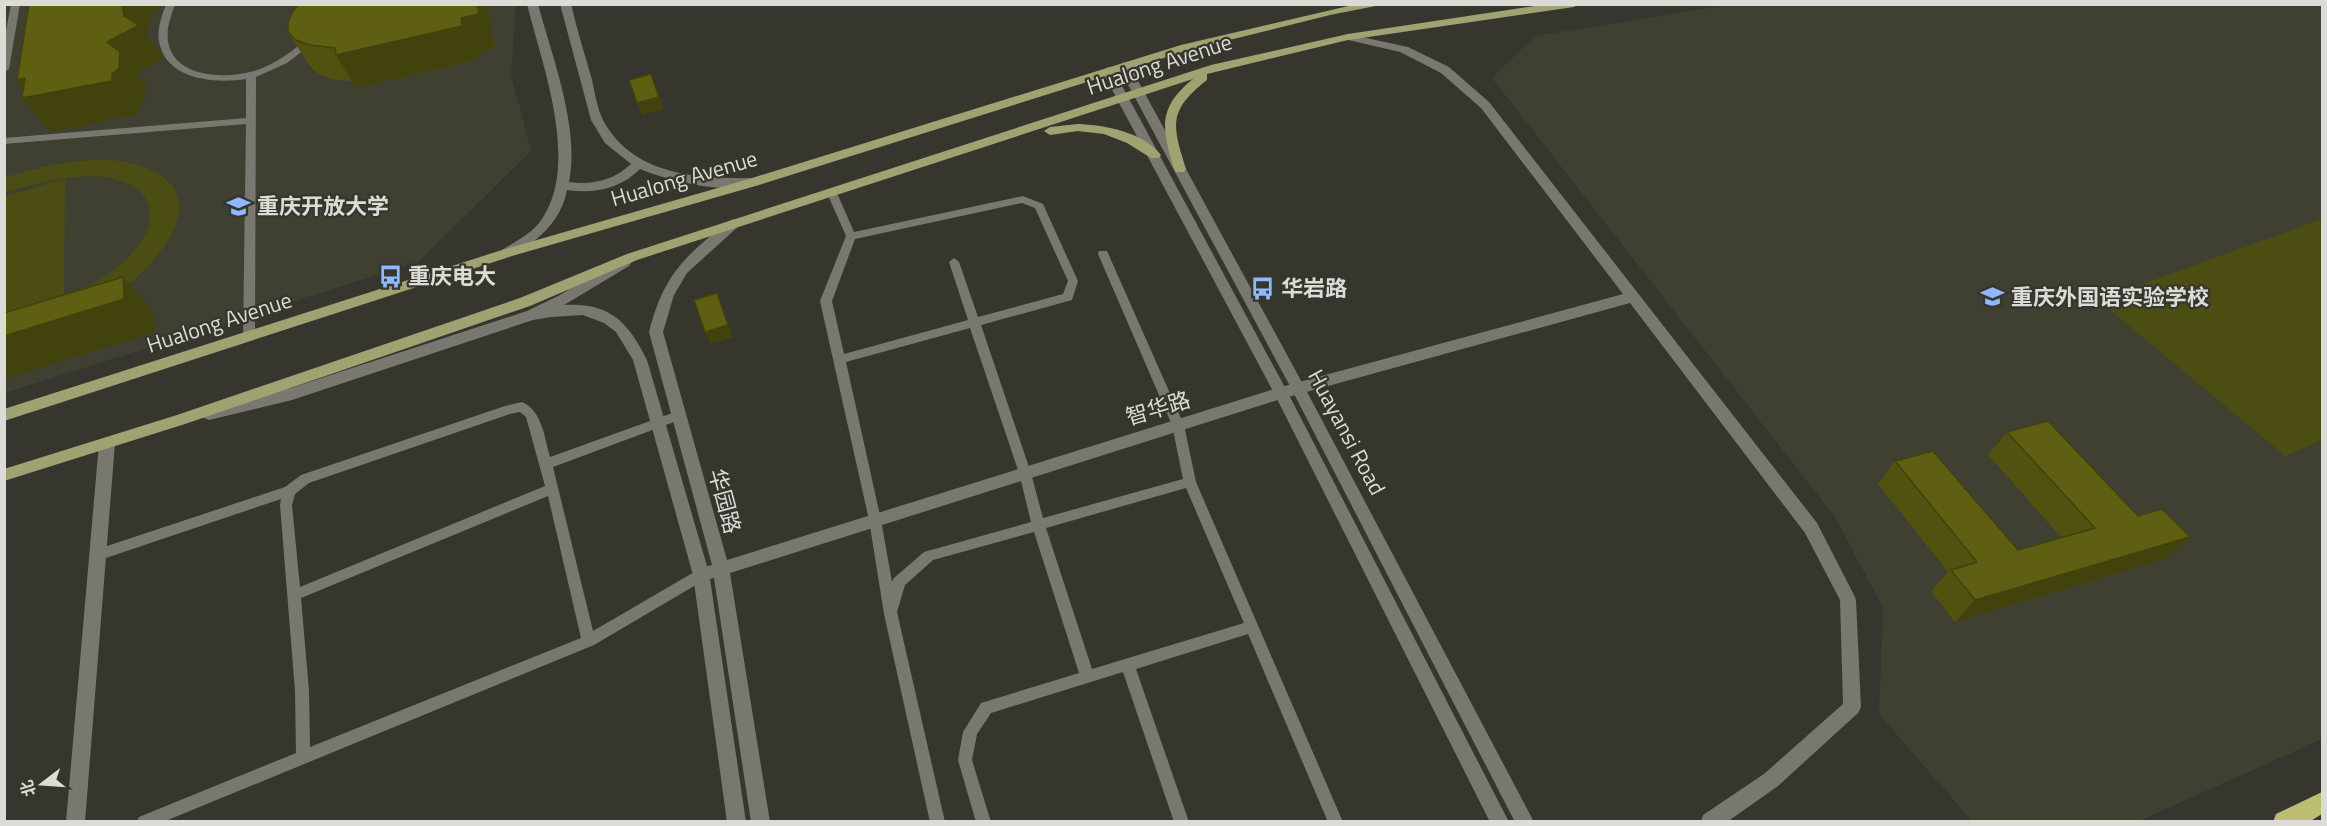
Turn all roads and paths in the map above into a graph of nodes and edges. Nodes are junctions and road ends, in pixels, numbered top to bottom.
1 (16, 4) edge
2 (171, 4) edge
3 (532, 4) edge
4 (565, 4) edge
5 (1380, 4) edge
6 (1574, 4) edge
7 (319, 30) edge
8 (1348, 37) junction
9 (7, 40) edge
10 (1124, 66) junction
11 (1215, 68) junction
12 (4, 69) edge
13 (1108, 71) junction
14 (251, 76) junction
15 (1140, 94) junction
16 (1123, 99) junction
17 (250, 121) junction
18 (4, 141) edge
19 (953, 153) junction
20 (1155, 155) junction
21 (639, 164) junction
22 (1180, 169) junction
23 (754, 182) junction
24 (563, 185) junction
25 (832, 193) junction
26 (734, 224) junction
27 (851, 236) junction
28 (507, 254) junction
29 (1103, 254) dead end
30 (633, 258) junction
31 (954, 262) dead end
32 (1632, 297) junction
33 (532, 315) junction
34 (974, 322) junction
35 (249, 336) junction
36 (838, 360) junction
37 (1298, 388) junction
38 (1281, 393) junction
39 (4, 415) edge
40 (678, 416) junction
41 (180, 420) junction
42 (658, 424) junction
43 (1178, 425) junction
44 (107, 443) junction
45 (546, 464) junction
46 (1025, 473) junction
47 (4, 475) edge
48 (1190, 482) junction
49 (552, 489) junction
50 (289, 491) junction
51 (875, 520) junction
52 (1038, 524) junction
53 (97, 555) junction
54 (721, 569) junction
55 (701, 575) junction
56 (294, 595) junction
57 (891, 614) junction
58 (1251, 627) junction
59 (589, 641) junction
60 (1127, 664) junction
61 (1087, 675) junction
62 (303, 757) junction
63 (2322, 803) edge
64 (75, 822) edge
65 (144, 822) edge
66 (737, 822) edge
67 (761, 822) edge
68 (938, 822) edge
69 (984, 822) edge
70 (1182, 822) edge
71 (1336, 822) edge
72 (1500, 822) edge
73 (1525, 822) edge
74 (1710, 822) edge
75 (2284, 822) edge

1 - 9 lane
2 - 14 lane
3 - 24 street
4 - 21 street
5 - 10 main road, Hualong Avenue
6 - 8 main road, Hualong Avenue
7 - 14 lane
8 - 11 main road, Hualong Avenue
8 - 32 street
9 - 12 lane
10 - 13 main road, Hualong Avenue
10 - 15 street, Huayansi Road
11 - 15 main road, Hualong Avenue
11 - 22 main road
13 - 16 street, Huayansi Road
13 - 23 main road, Hualong Avenue
14 - 17 lane
15 - 16 main road, Hualong Avenue
15 - 22 street, Huayansi Road
16 - 19 main road, Hualong Avenue
16 - 20 street, Huayansi Road
17 - 18 lane
17 - 35 lane
19 - 20 main road
19 - 25 main road, Hualong Avenue
20 - 38 street, Huayansi Road
21 - 23 street
21 - 24 street
22 - 37 street, Huayansi Road
23 - 28 main road, Hualong Avenue
24 - 28 street
25 - 26 main road, Hualong Avenue
25 - 27 lane
26 - 30 main road, Hualong Avenue
26 - 40 street, 华园路
27 - 34 lane
27 - 36 lane
28 - 35 main road, Hualong Avenue
29 - 43 lane
30 - 33 street, Hualong Avenue
30 - 41 main road, Hualong Avenue
31 - 34 lane
32 - 37 street, 智华路
32 - 74 street
33 - 41 street, Hualong Avenue
33 - 42 street, 华园路
34 - 36 lane
34 - 46 lane
35 - 39 main road, Hualong Avenue
36 - 51 lane
37 - 38 street, 智华路
37 - 73 street, Huayansi Road
38 - 43 street, 智华路
38 - 72 street, Huayansi Road
40 - 42 lane
40 - 54 street, 华园路
41 - 44 main road, Hualong Avenue
42 - 45 lane
42 - 55 street, 华园路
43 - 46 street, 智华路
43 - 48 lane
44 - 47 main road, Hualong Avenue
44 - 53 street
45 - 49 lane
45 - 50 lane
46 - 51 street, 智华路
46 - 52 lane
48 - 52 lane
48 - 58 lane
49 - 56 lane
49 - 59 lane
50 - 53 lane
50 - 56 lane
51 - 54 street, 智华路
51 - 57 lane
52 - 57 lane
52 - 61 lane
53 - 64 street
54 - 55 street, 智华路
54 - 67 street, 华园路
55 - 59 lane
55 - 66 street, 华园路
56 - 62 lane
57 - 68 lane
58 - 60 lane
58 - 71 lane
59 - 62 lane
60 - 61 lane
60 - 70 lane
61 - 69 lane
62 - 65 lane
63 - 75 highway

